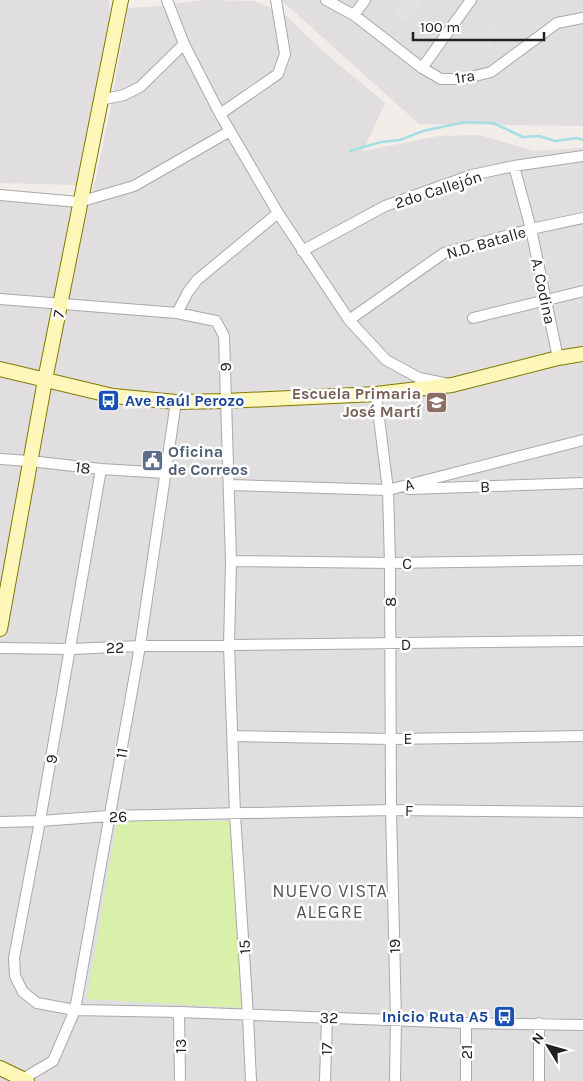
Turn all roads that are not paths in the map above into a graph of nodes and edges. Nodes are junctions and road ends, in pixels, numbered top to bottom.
1 (121, 0) edge
2 (167, 0) edge
3 (276, 0) edge
4 (326, 0) edge
5 (365, 0) edge
6 (471, 0) edge
7 (354, 15) junction
8 (583, 18) edge
9 (184, 44) junction
10 (422, 68) junction
11 (100, 100) junction
12 (220, 114) junction
13 (230, 131) junction
14 (583, 156) edge
15 (514, 166) junction
16 (0, 195) edge
17 (79, 202) junction
18 (278, 213) junction
19 (583, 218) edge
20 (530, 229) junction
21 (302, 251) junction
22 (583, 291) edge
23 (0, 299) edge
24 (546, 300) junction
25 (60, 305) junction
26 (177, 313) junction
27 (474, 318) dead end
28 (349, 320) junction
29 (583, 354) edge
30 (558, 358) junction
31 (0, 368) edge
32 (44, 380) junction
33 (452, 385) junction
34 (376, 394) junction
35 (225, 401) junction
36 (176, 402) junction
37 (583, 440) edge
38 (0, 459) edge
39 (30, 460) junction
40 (101, 469) junction
41 (166, 473) junction
42 (583, 483) edge
43 (230, 485) junction
44 (388, 490) junction
45 (583, 560) edge
46 (231, 561) junction
47 (390, 563) junction
48 (0, 629) edge
49 (583, 641) edge
50 (391, 644) junction
51 (140, 646) junction
52 (229, 646) junction
53 (0, 648) edge
54 (70, 649) junction
55 (233, 736) junction
56 (583, 736) edge
57 (391, 738) junction
58 (391, 810) junction
59 (583, 812) edge
60 (236, 814) junction
61 (109, 816) junction
62 (40, 821) junction
63 (0, 822) edge
64 (74, 1010) junction
65 (179, 1012) junction
66 (248, 1016) junction
67 (328, 1017) junction
68 (396, 1020) junction
69 (466, 1022) junction
70 (539, 1023) junction
71 (583, 1025) edge
72 (0, 1068) edge
73 (23, 1081) edge
74 (180, 1081) edge
75 (251, 1081) edge
76 (325, 1081) edge
77 (395, 1081) edge
78 (466, 1081) edge
79 (538, 1081) edge

1 - 11 main road, 7
2 - 9 street
3 - 12 street
4 - 7 street, 1ra
5 - 7 street
6 - 10 street
7 - 10 street, 1ra
8 - 10 street, 1ra
9 - 11 street
9 - 12 street
11 - 17 main road, 7
12 - 13 street
13 - 17 street
13 - 18 street
14 - 15 street, 2do Callejón
15 - 20 street, A. Codina
15 - 21 street, 2do Callejón
16 - 17 street
17 - 25 main road, 7
18 - 21 street
18 - 26 street
19 - 20 street, N.D. Batalle
20 - 24 street, A. Codina
20 - 28 street, N.D. Batalle
21 - 28 street
22 - 24 street
23 - 25 street
24 - 27 street
24 - 30 street, A. Codina
25 - 26 street
25 - 32 main road, 7
26 - 35 street, 9
28 - 33 street
29 - 30 main road
30 - 33 main road
31 - 32 main road
32 - 36 main road
32 - 39 main road, 7
33 - 34 main road
34 - 35 main road
34 - 44 street, 8
35 - 36 main road
35 - 43 street, 9
36 - 41 street, 11
37 - 44 street, A
38 - 39 street, 18
39 - 40 street, 18
39 - 48 main road, 7
40 - 41 street, 18
40 - 54 street, 9
41 - 51 street, 11
42 - 44 street, B
43 - 44 street, A
43 - 46 street, 9
44 - 47 street, 8
45 - 47 street, C
46 - 47 street, C
46 - 52 street, 9
47 - 50 street, 8
49 - 50 street, D
50 - 52 street, D
50 - 57 street, 8
51 - 52 street, 22
51 - 54 street, 22
51 - 61 street, 11
52 - 55 street, 9
53 - 54 street, 22
54 - 62 street, 9
55 - 57 street, E
55 - 60 street, 9
56 - 57 street, E
57 - 58 street, 8
58 - 59 street, F
58 - 60 street, F
58 - 68 street, 19
60 - 61 street, 26
60 - 66 street, 15
61 - 62 street, 26
61 - 64 street, 11
62 - 63 street, 26
62 - 64 street, 9
64 - 65 street, 32
64 - 73 street, 11
65 - 66 street, 32
65 - 74 street, 13
66 - 67 street, 32
66 - 75 street, 15
67 - 68 street, 32
67 - 76 street, 17
68 - 69 street, 32
68 - 77 street, 19
69 - 70 street, 32
69 - 78 street, 21
70 - 71 street, 32
70 - 79 street
72 - 73 main road

